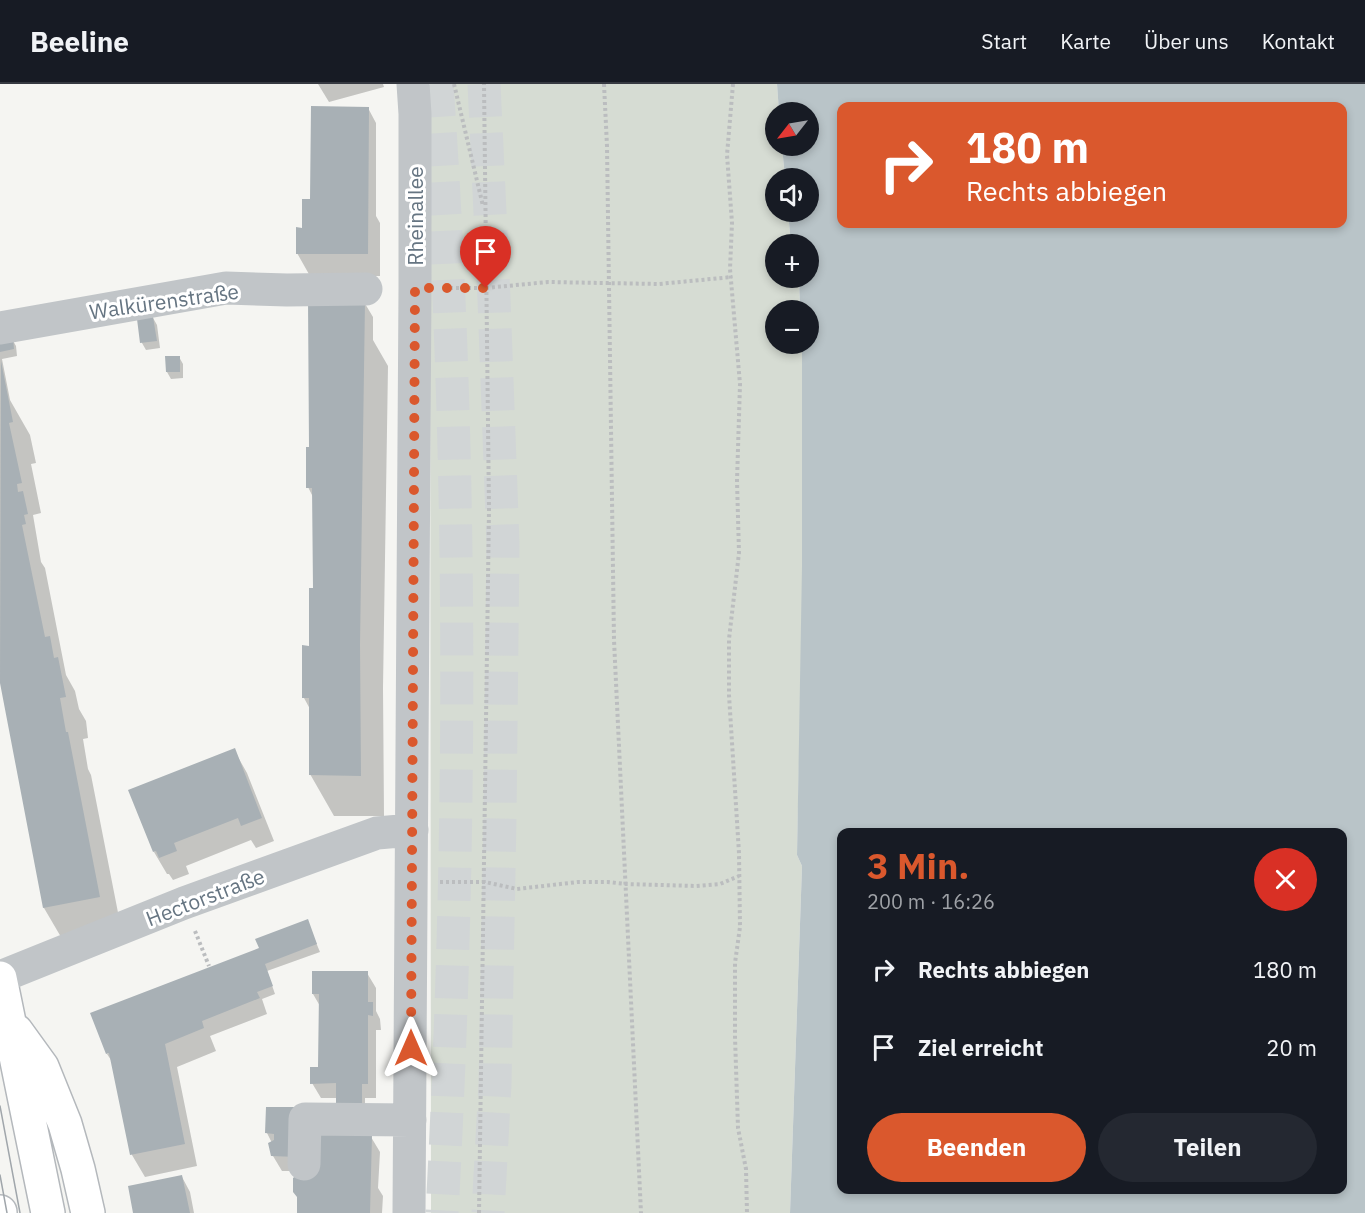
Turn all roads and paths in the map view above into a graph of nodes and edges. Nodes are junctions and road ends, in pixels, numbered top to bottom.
1 (413, 84) edge
2 (454, 84) edge
3 (484, 84) edge
4 (604, 84) edge
5 (732, 84) edge
6 (485, 213) junction
7 (732, 277) junction
8 (609, 284) junction
9 (415, 288) junction
10 (486, 288) junction
11 (366, 289) dead end
12 (0, 328) edge
13 (412, 830) junction
14 (739, 876) junction
15 (412, 882) junction
16 (485, 882) junction
17 (626, 884) junction
18 (184, 903) junction
19 (209, 966) dead end
20 (0, 977) edge
21 (8, 1020) junction
22 (410, 1119) junction
23 (304, 1164) dead end
24 (48, 1213) edge
25 (88, 1213) edge
26 (410, 1213) edge
27 (479, 1213) edge
28 (641, 1213) edge
29 (747, 1213) edge

1 - 9 street, Rheinallee
2 - 6 path
3 - 6 path
4 - 8 path
5 - 7 path
6 - 10 path
7 - 8 path
7 - 14 path
8 - 10 path
8 - 17 path
9 - 10 path
9 - 13 street, Rheinallee
10 - 16 path
11 - 12 street, Walkürenstraße
13 - 15 street, Rheinallee
13 - 18 street, Hectorstraße
14 - 17 path
14 - 29 path
15 - 16 path
15 - 22 street, Rheinallee
16 - 17 path
16 - 27 path
17 - 28 path
18 - 19 path
18 - 20 street, Hectorstraße
20 - 21 main road
21 - 24 main road
21 - 25 main road
22 - 23 street
22 - 26 street, Rheinallee

